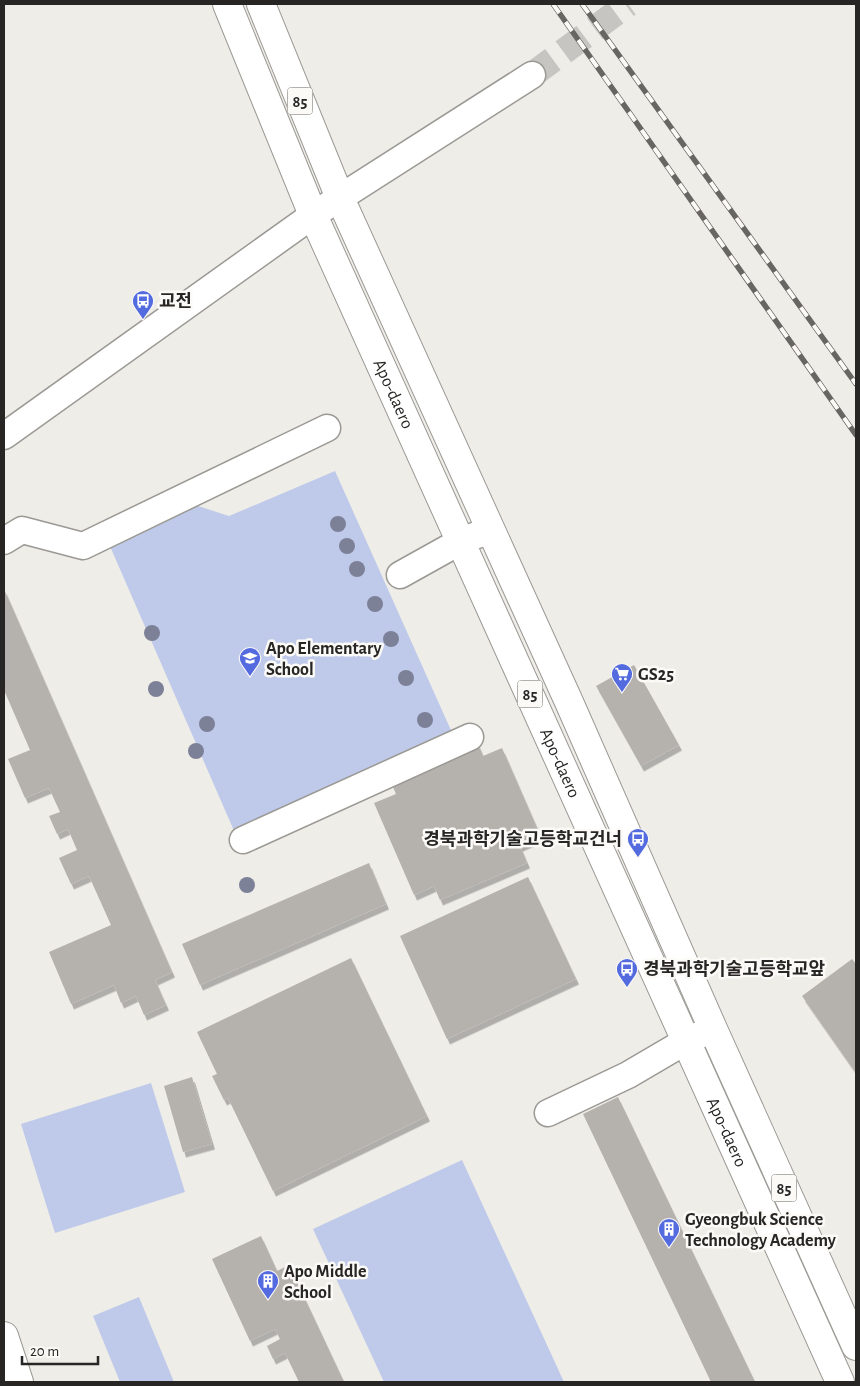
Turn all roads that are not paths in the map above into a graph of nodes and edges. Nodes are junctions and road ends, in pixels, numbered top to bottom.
1 (227, 4) edge
2 (261, 4) edge
3 (532, 75) tunnel mouth
4 (340, 198) junction
5 (313, 215) junction
6 (328, 428) dead end
7 (4, 436) edge
8 (490, 530) junction
9 (461, 541) junction
10 (4, 542) edge
11 (400, 575) dead end
12 (470, 737) dead end
13 (244, 840) dead end
14 (712, 1029) junction
15 (686, 1041) junction
16 (548, 1113) dead end
17 (4, 1336) edge
18 (856, 1346) edge
19 (19, 1382) edge
20 (840, 1382) edge

1 - 5 main road, Apo-daero / 85
2 - 4 main road, Apo-daero / 85
3 - 4 street
4 - 5 street
4 - 8 main road, Apo-daero / 85
5 - 7 street
5 - 9 main road, Apo-daero / 85
6 - 10 street
8 - 9 street
8 - 14 main road, Apo-daero / 85
9 - 11 street
9 - 15 main road, Apo-daero / 85
12 - 13 street
14 - 15 street
14 - 18 main road, Apo-daero / 85
15 - 16 street
15 - 20 main road, Apo-daero / 85
17 - 19 main road

